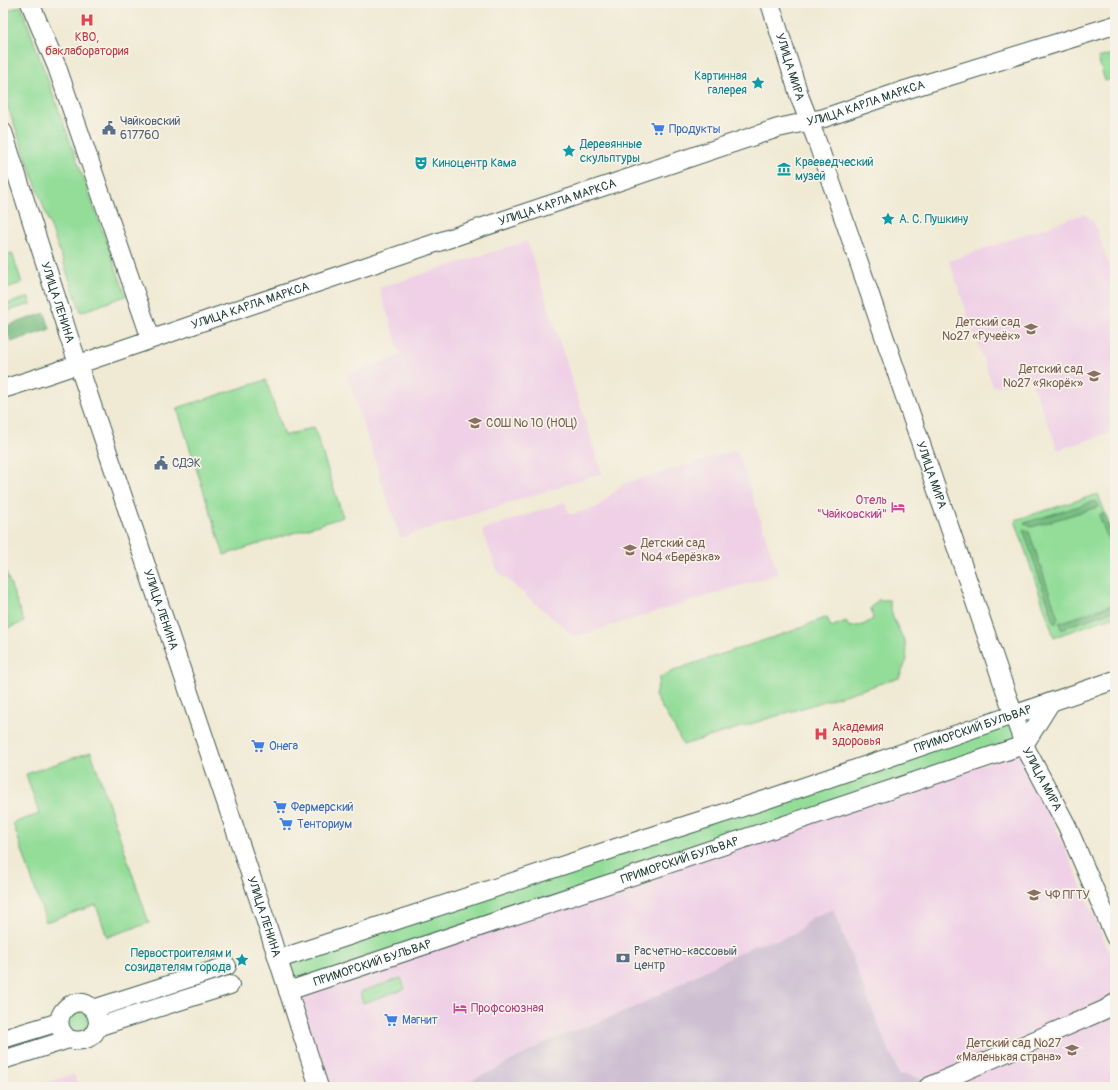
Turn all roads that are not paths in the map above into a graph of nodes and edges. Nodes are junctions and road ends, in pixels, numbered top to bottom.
1 (30, 3) edge
2 (770, 3) edge
3 (1115, 25) edge
4 (808, 121) junction
5 (3, 132) edge
6 (151, 339) junction
7 (79, 365) junction
8 (3, 389) edge
9 (1115, 680) edge
10 (1051, 702) junction
11 (1013, 715) junction
12 (1024, 745) junction
13 (1115, 937) edge
14 (279, 959) junction
15 (227, 966) dead end
16 (230, 985) dead end
17 (288, 991) junction
18 (1115, 1003) edge
19 (93, 1009) junction
20 (59, 1022) junction
21 (97, 1027) junction
22 (3, 1039) edge
23 (69, 1039) junction
24 (3, 1060) edge
25 (319, 1087) edge
26 (928, 1087) edge

1 - 6 street
2 - 4 street, УЛИЦА МИРА
3 - 4 street, УЛИЦА КАРЛА МАРКСА
4 - 6 street, УЛИЦА КАРЛА МАРКСА
4 - 11 street, УЛИЦА МИРА
5 - 7 street, УЛИЦА ЛЕНИНА
6 - 7 street, УЛИЦА КАРЛА МАРКСА
7 - 8 street, УЛИЦА КАРЛА МАРКСА
7 - 14 street, УЛИЦА ЛЕНИНА
9 - 10 street, ПРИМОРСКИЙ БУЛЬВАР
10 - 11 street, ПРИМОРСКИЙ БУЛЬВАР
10 - 12 street, ПРИМОРСКИЙ БУЛЬВАР
11 - 12 street, УЛИЦА МИРА
11 - 14 street, ПРИМОРСКИЙ БУЛЬВАР
12 - 13 street, УЛИЦА МИРА
12 - 17 street, ПРИМОРСКИЙ БУЛЬВАР
14 - 17 street, УЛИЦА ЛЕНИНА
15 - 19 street
16 - 21 street
17 - 25 street, УЛИЦА ЛЕНИНА
18 - 26 street
19 - 20 street
19 - 21 street
20 - 22 street
20 - 23 street
21 - 23 street
23 - 24 street

